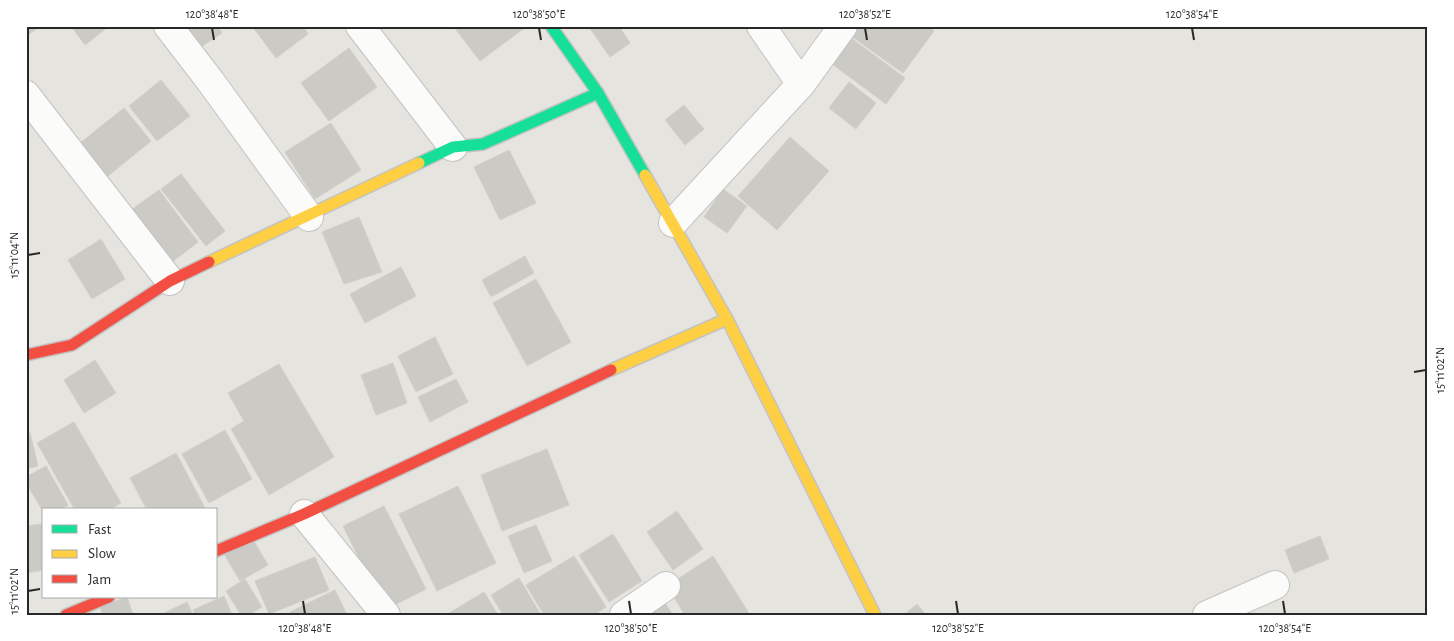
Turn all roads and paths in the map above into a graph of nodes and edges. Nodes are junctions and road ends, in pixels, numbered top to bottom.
1 (168, 26) edge
2 (360, 26) edge
3 (551, 26) edge
4 (761, 26) edge
5 (843, 26) edge
6 (802, 84) junction
7 (598, 93) junction
8 (26, 94) edge
9 (453, 147) junction
10 (308, 217) junction
11 (673, 223) junction
12 (170, 281) junction
13 (727, 319) junction
14 (26, 355) edge
15 (304, 514) junction
16 (218, 550) edge
17 (1275, 585) dead end
18 (666, 586) dead end
19 (107, 598) edge
20 (66, 615) edge
21 (386, 615) edge
22 (624, 615) edge
23 (875, 615) edge
24 (1207, 615) edge

1 - 10 street
2 - 9 street
3 - 7 street
4 - 6 street
5 - 6 street
6 - 11 street
7 - 9 street
7 - 11 street
8 - 12 street
9 - 10 street
10 - 12 street
11 - 13 street
12 - 14 street
13 - 15 street
13 - 23 street
15 - 16 street
15 - 21 street
17 - 24 street
18 - 22 street
19 - 20 street

